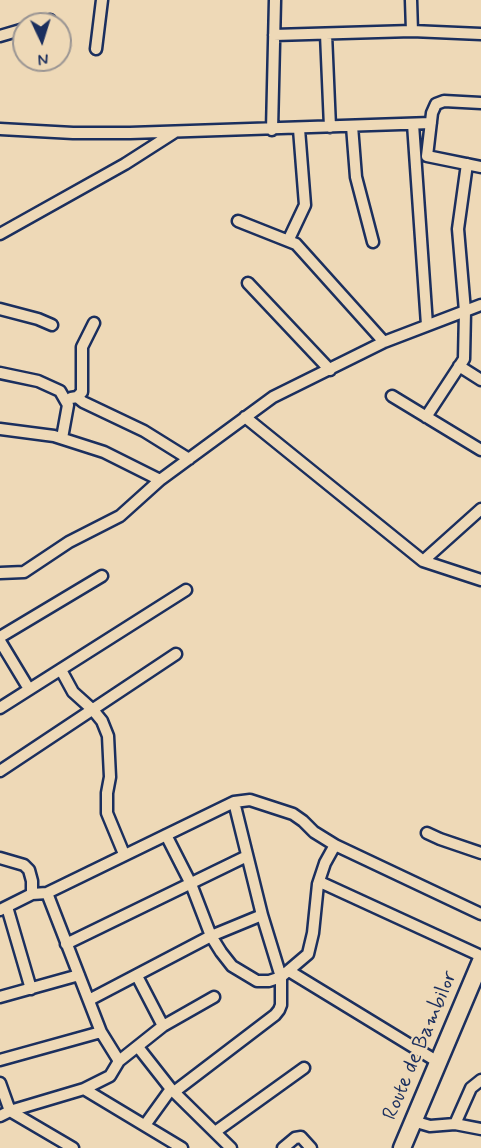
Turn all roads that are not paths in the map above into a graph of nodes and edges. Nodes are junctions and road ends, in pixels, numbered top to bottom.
1 (102, 0) edge
2 (275, 0) edge
3 (411, 0) edge
4 (412, 31) junction
5 (326, 33) junction
6 (481, 34) edge
7 (274, 35) junction
8 (96, 49) dead end
9 (481, 103) edge
10 (430, 123) junction
11 (413, 124) junction
12 (352, 126) junction
13 (330, 127) junction
14 (0, 129) edge
15 (299, 129) junction
16 (272, 130) junction
17 (175, 132) junction
18 (467, 164) junction
19 (481, 167) edge
20 (238, 221) dead end
21 (0, 234) edge
22 (288, 241) junction
23 (373, 242) dead end
24 (248, 283) dead end
25 (481, 305) edge
26 (0, 309) edge
27 (465, 311) junction
28 (94, 323) dead end
29 (52, 325) dead end
30 (427, 325) junction
31 (384, 342) junction
32 (459, 366) junction
33 (330, 370) junction
34 (0, 373) edge
35 (481, 380) edge
36 (392, 396) dead end
37 (76, 397) junction
38 (65, 398) junction
39 (245, 417) junction
40 (426, 417) junction
41 (0, 429) edge
42 (62, 438) junction
43 (481, 450) edge
44 (189, 459) junction
45 (160, 480) junction
46 (481, 510) edge
47 (423, 561) junction
48 (0, 573) edge
49 (102, 576) dead end
50 (481, 580) edge
51 (186, 590) dead end
52 (0, 639) edge
53 (176, 654) dead end
54 (61, 670) junction
55 (29, 689) junction
56 (0, 708) edge
57 (93, 710) junction
58 (0, 771) edge
59 (234, 802) junction
60 (427, 832) dead end
61 (166, 835) junction
62 (335, 845) junction
63 (481, 853) edge
64 (124, 854) junction
65 (247, 856) junction
66 (0, 858) edge
67 (320, 882) junction
68 (191, 884) junction
69 (47, 893) junction
70 (32, 894) junction
71 (3, 908) edge
72 (481, 914) edge
73 (262, 915) junction
74 (212, 936) junction
75 (66, 944) junction
76 (481, 956) edge
77 (481, 961) edge
78 (285, 974) junction
79 (79, 975) junction
80 (137, 976) junction
81 (31, 989) junction
82 (0, 997) edge
83 (214, 997) dead end
84 (89, 1000) junction
85 (163, 1026) junction
86 (101, 1032) junction
87 (138, 1047) junction
88 (0, 1060) edge
89 (119, 1061) junction
90 (438, 1062) junction
91 (304, 1068) dead end
92 (481, 1080) edge
93 (0, 1083) edge
94 (84, 1089) junction
95 (173, 1091) junction
96 (5, 1114) edge
97 (413, 1121) junction
98 (455, 1124) junction
99 (145, 1125) junction
100 (481, 1129) edge
101 (215, 1132) junction
102 (73, 1148) edge
103 (182, 1148) edge
104 (231, 1148) edge
105 (283, 1148) edge
106 (311, 1148) edge
107 (402, 1148) edge

1 - 8 street
2 - 7 street
3 - 4 street
4 - 5 street
4 - 6 street
5 - 7 street
5 - 13 street
7 - 16 street
9 - 10 street
10 - 11 street
10 - 18 street
11 - 12 street
11 - 30 street
12 - 13 street
12 - 23 street
13 - 15 street
14 - 17 street
15 - 16 street
15 - 22 street
16 - 17 street
17 - 21 street
18 - 19 street
18 - 27 street
20 - 22 street
22 - 31 street
24 - 33 street
25 - 27 street
26 - 29 street
27 - 30 street
27 - 32 street
28 - 37 street
30 - 31 street
31 - 33 street
32 - 35 street
32 - 40 street
33 - 39 street
34 - 38 street
36 - 40 street
37 - 38 street
37 - 44 street
38 - 42 street
39 - 44 street
39 - 47 street
40 - 43 street
41 - 42 street
42 - 45 street
44 - 45 street
45 - 48 street
46 - 47 street
47 - 50 street
49 - 52 street
51 - 54 street
52 - 55 street
53 - 57 street
54 - 55 street
54 - 57 street
55 - 56 street
57 - 58 street
57 - 64 street
59 - 61 street
59 - 62 street
59 - 65 street
60 - 63 street
61 - 64 street
61 - 68 street
62 - 67 street
62 - 72 street
64 - 69 street
65 - 68 street
65 - 73 street
66 - 70 street
67 - 76 street
67 - 78 street
68 - 74 street
68 - 75 street
69 - 70 street
69 - 75 street
70 - 71 street
71 - 81 street
73 - 74 street
73 - 78 street
74 - 78 street
74 - 80 street
75 - 79 street
77 - 90 main road, Route de Bambilor
78 - 90 street
78 - 95 street
79 - 81 street
79 - 84 street
80 - 84 street
80 - 85 street
81 - 82 street
83 - 85 street
84 - 86 street
85 - 87 street
86 - 88 street
86 - 89 street
87 - 89 street
87 - 95 street
89 - 94 street
90 - 97 main road, Route de Bambilor
91 - 101 street
92 - 98 street
93 - 96 street
94 - 96 street
94 - 99 street
95 - 99 street
95 - 101 street
96 - 102 street
97 - 98 street
97 - 107 main road, Route de Bambilor
98 - 100 street
99 - 103 street
101 - 104 street
105 - 106 street

